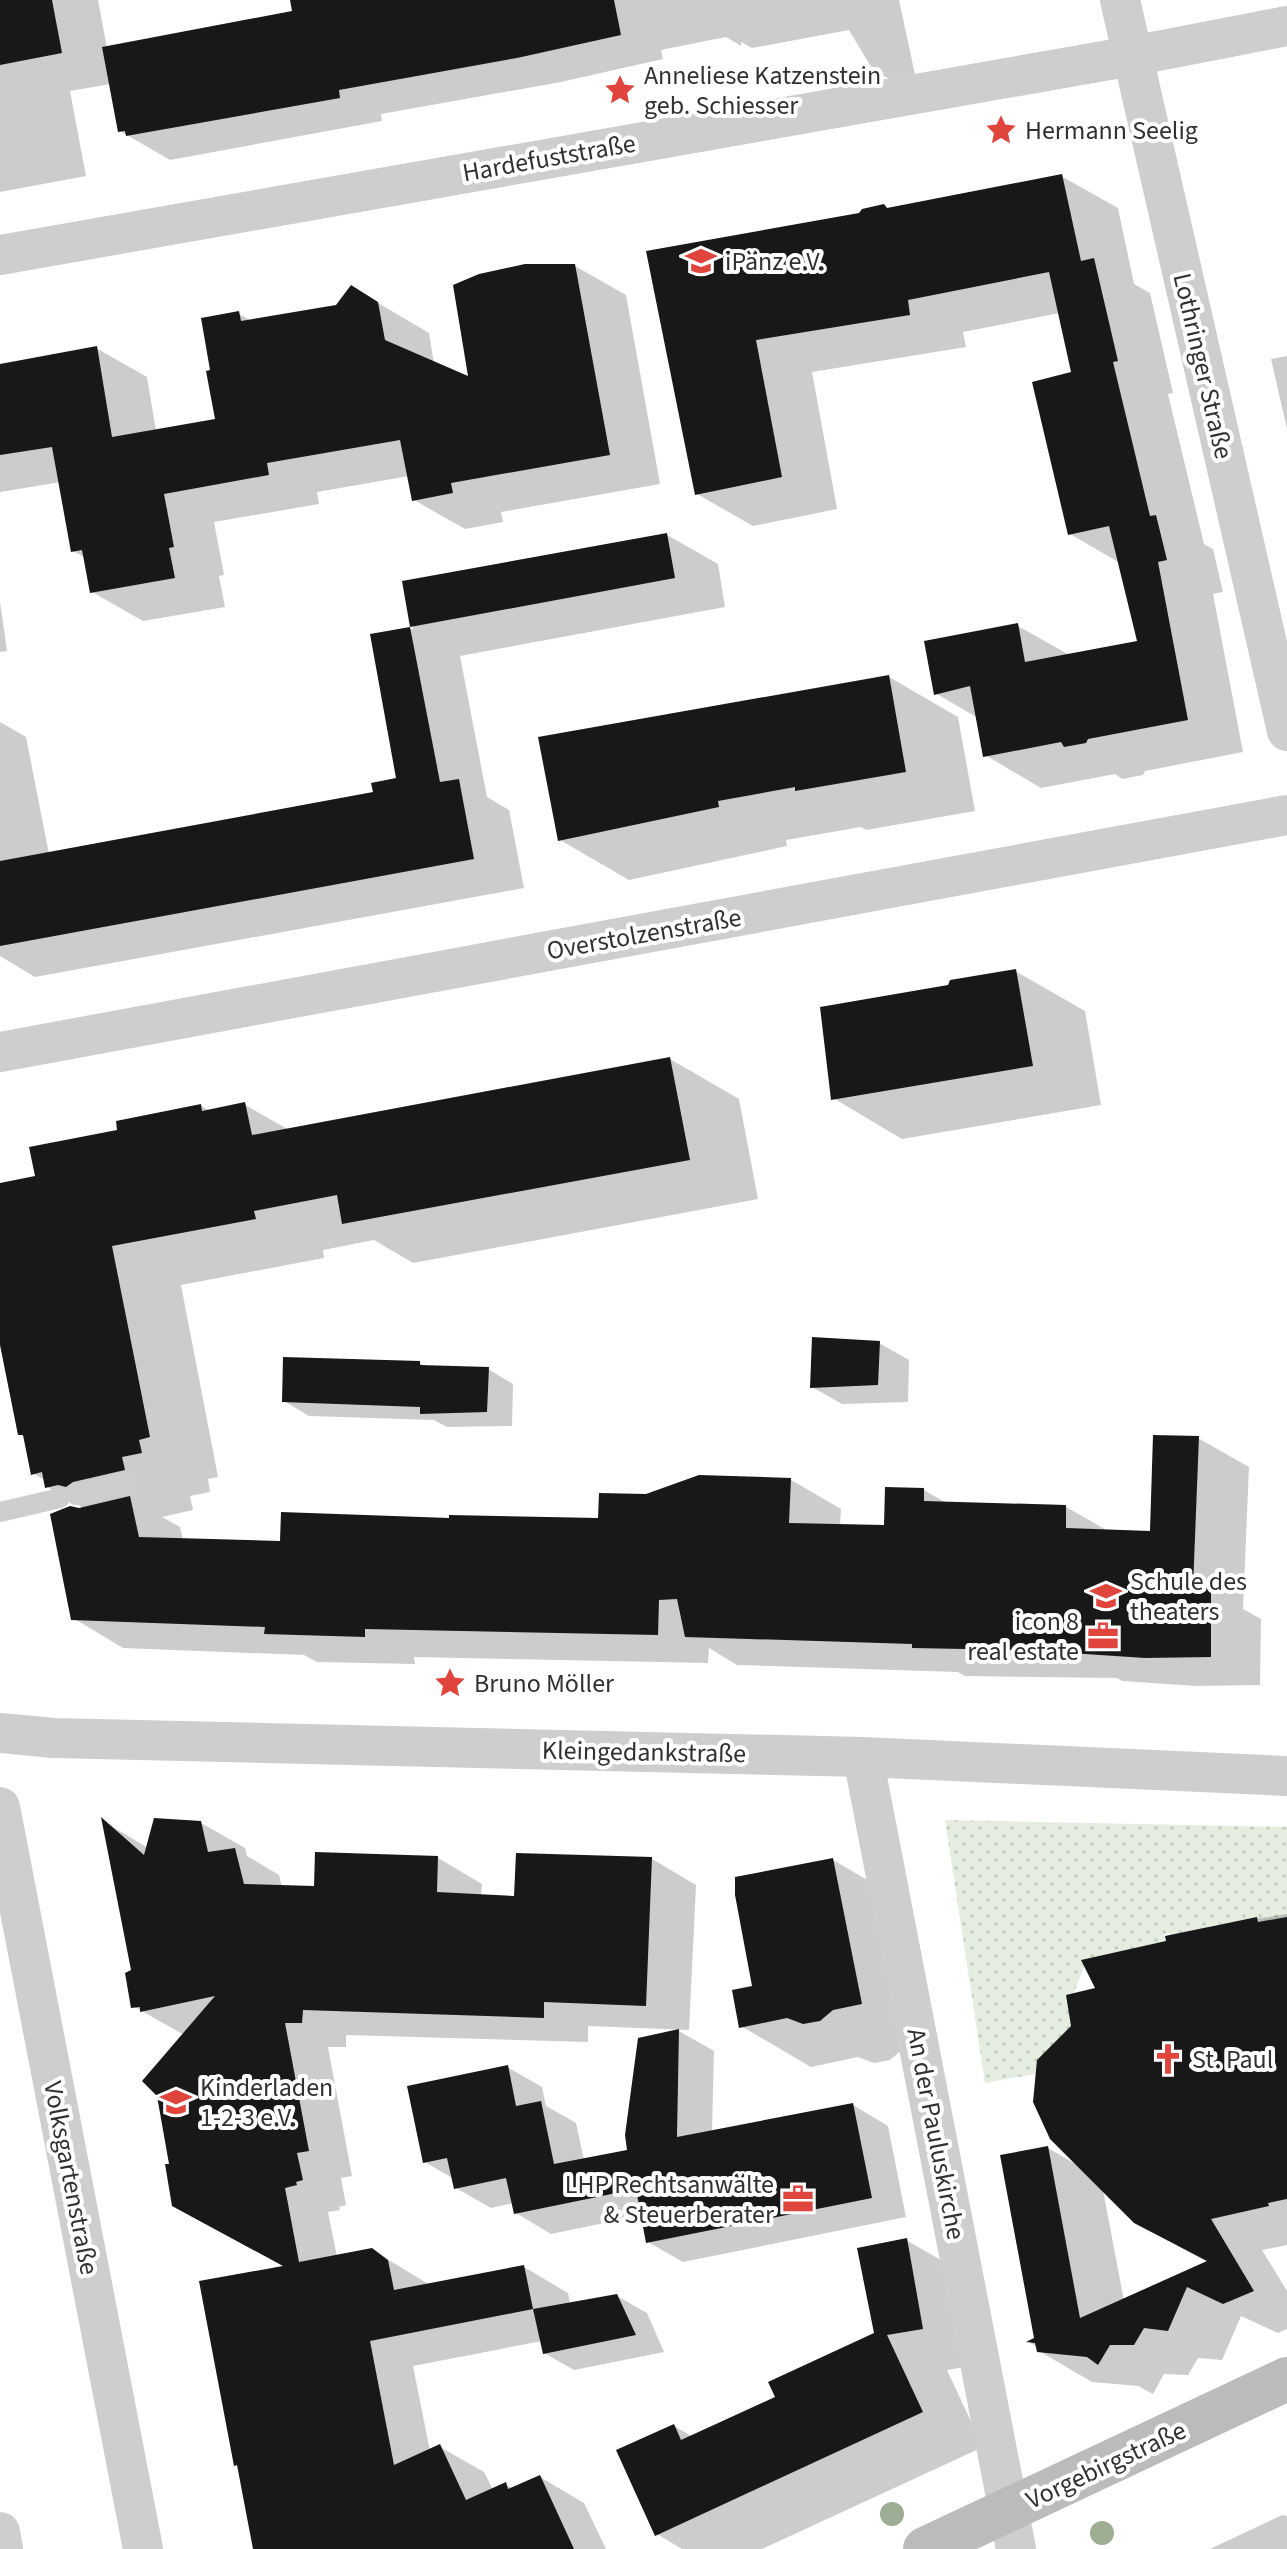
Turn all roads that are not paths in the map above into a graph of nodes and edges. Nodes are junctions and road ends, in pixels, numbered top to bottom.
1 (1120, 0) edge
2 (1287, 26) edge
3 (1132, 56) junction
4 (0, 255) edge
5 (1287, 731) edge
6 (1287, 815) edge
7 (0, 1052) edge
8 (128, 1483) dead end
9 (0, 1512) edge
10 (0, 1733) edge
11 (863, 1757) junction
12 (1287, 1776) edge
13 (0, 1807) edge
14 (1287, 2379) edge
15 (1013, 2530) edge
16 (0, 2532) edge
17 (3, 2549) edge
18 (143, 2549) edge
19 (925, 2549) edge

1 - 3 street, Lothringer Straße
2 - 3 street, Hardefuststraße
3 - 4 street, Hardefuststraße
3 - 5 street, Lothringer Straße
6 - 7 street, Overstolzenstraße
8 - 9 lane
10 - 11 street, Kleingedankstraße
11 - 12 street, Kleingedankstraße
11 - 15 street, An der Pauluskirche
13 - 18 street, Volksgartenstraße
14 - 15 main road, Vorgebirgstraße
15 - 19 main road, Vorgebirgstraße
16 - 17 street

